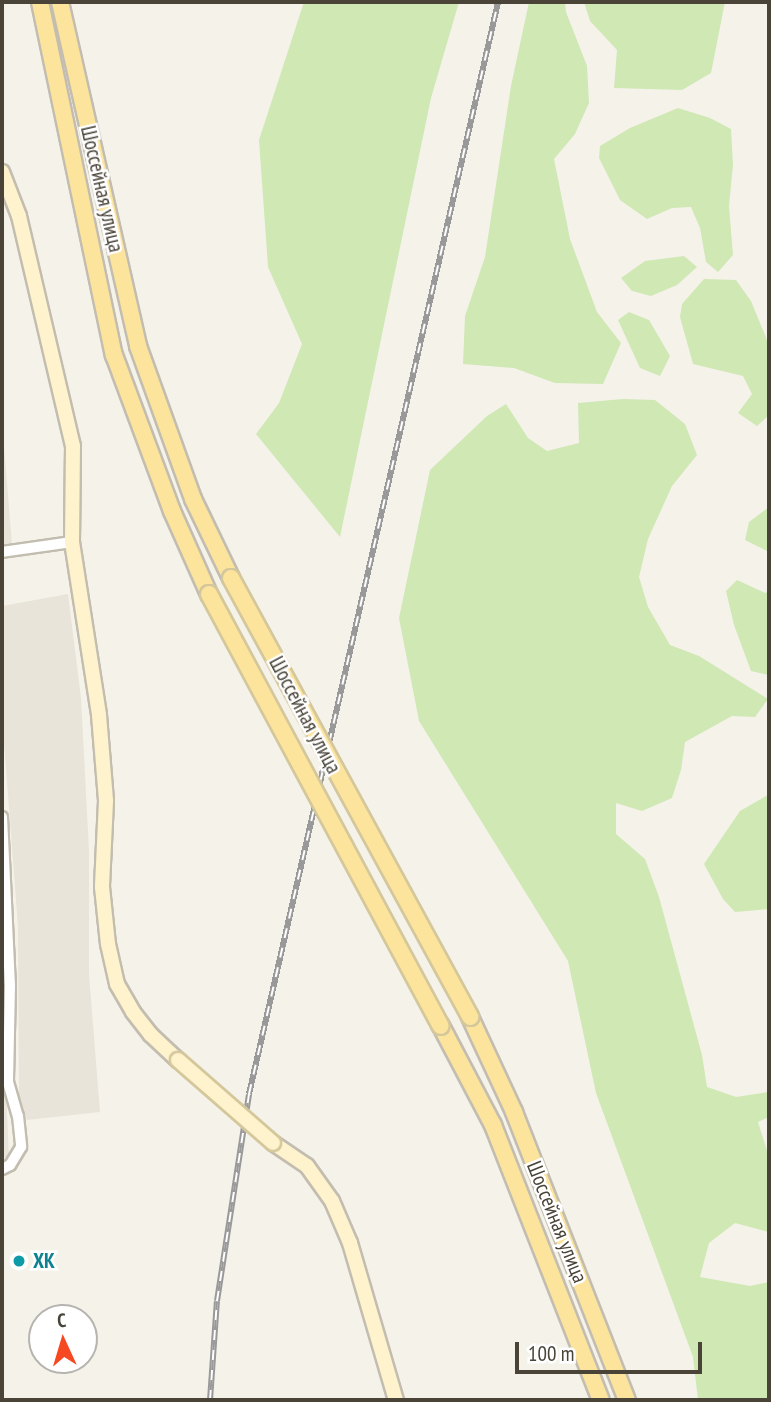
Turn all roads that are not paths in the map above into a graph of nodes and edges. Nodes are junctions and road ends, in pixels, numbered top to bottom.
1 (40, 2) edge
2 (60, 2) edge
3 (2, 172) edge
4 (72, 542) junction
5 (2, 552) edge
6 (2, 817) edge
7 (4, 889) edge
8 (2, 1169) edge
9 (396, 1400) edge
10 (601, 1400) edge
11 (627, 1400) edge

1 - 10 main road, Шоссейная улица, bridge
2 - 11 main road, Шоссейная улица, bridge
3 - 4 main road
4 - 5 street
4 - 9 main road, bridge
6 - 7 street
7 - 8 street

